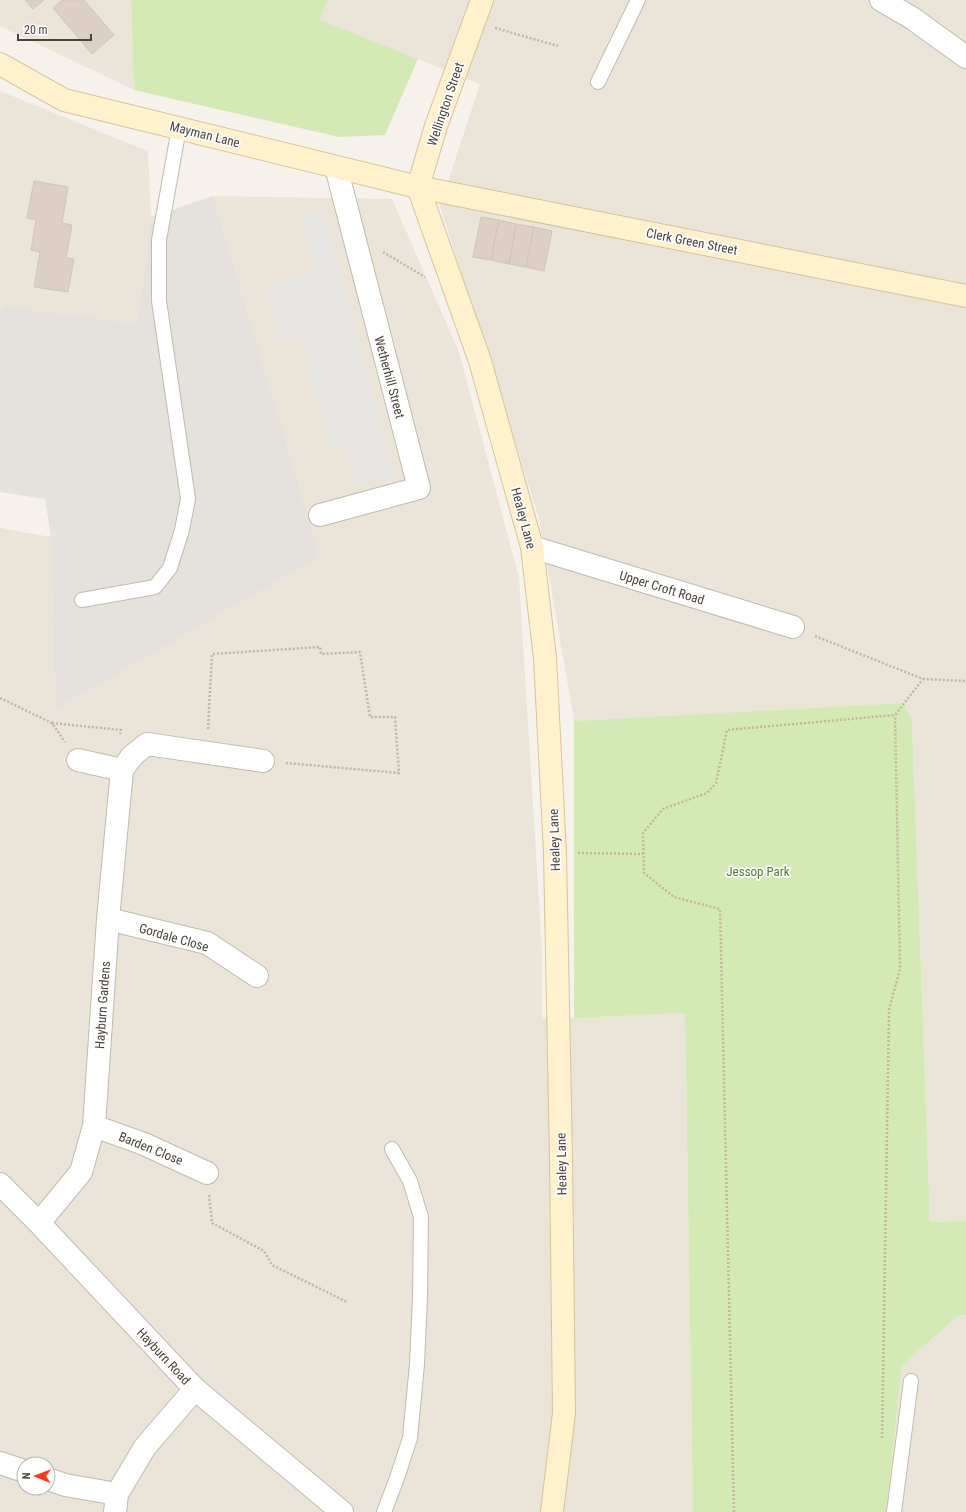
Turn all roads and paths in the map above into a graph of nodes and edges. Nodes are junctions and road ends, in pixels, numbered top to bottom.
1 (482, 0) edge
2 (638, 0) edge
3 (881, 0) edge
4 (474, 22) junction
5 (558, 46) dead end
6 (966, 57) edge
7 (0, 64) edge
8 (598, 82) dead end
9 (179, 128) junction
10 (336, 166) junction
11 (418, 187) junction
12 (354, 236) junction
13 (457, 295) junction
14 (966, 296) edge
15 (320, 515) dead end
16 (532, 547) junction
17 (82, 600) dead end
18 (793, 627) joint
19 (923, 678) junction
20 (966, 681) edge
21 (0, 698) edge
22 (895, 714) junction
23 (52, 723) junction
24 (206, 753) junction
25 (78, 760) joint
26 (263, 761) joint
27 (118, 769) junction
28 (555, 853) junction
29 (644, 854) junction
30 (108, 919) junction
31 (257, 976) dead end
32 (94, 1126) junction
33 (392, 1149) dead end
34 (207, 1173) joint
35 (0, 1184) edge
36 (39, 1223) junction
37 (347, 1302) dead end
38 (911, 1380) dead end
39 (195, 1389) junction
40 (882, 1440) dead end
41 (0, 1462) edge
42 (16, 1468) edge
43 (56, 1482) edge
44 (116, 1503) edge
45 (342, 1512) edge
46 (384, 1512) edge
47 (552, 1512) edge
48 (734, 1512) edge
49 (894, 1512) edge

1 - 4 main road, Wellington Street
2 - 8 lane
3 - 6 street
4 - 5 path
4 - 11 main road, Wellington Street
7 - 9 main road, Mayman Lane
9 - 10 main road, Mayman Lane
9 - 17 lane
10 - 11 main road, Mayman Lane
10 - 12 street, Wetherhill Street
11 - 13 main road, Healey Lane
11 - 14 main road, Clerk Green Street
12 - 13 path
12 - 15 street, Wetherhill Street
13 - 16 main road, Healey Lane
16 - 18 street, Upper Croft Road
16 - 28 main road, Healey Lane
18 - 19 path
19 - 20 path
19 - 22 path
21 - 23 path
22 - 29 path
22 - 40 path
23 - 25 path
23 - 27 path
24 - 26 street
24 - 26 path
24 - 27 street
25 - 27 street
27 - 30 street, Hayburn Gardens
28 - 29 path
28 - 47 main road, Healey Lane
29 - 48 path
30 - 31 street, Gordale Close
30 - 32 street, Hayburn Gardens
32 - 34 street, Barden Close
32 - 36 street, Hayburn Gardens
33 - 46 lane
34 - 37 path
35 - 36 street, Hayburn Road
36 - 39 street, Hayburn Road
38 - 49 lane
39 - 44 street
39 - 45 street, Hayburn Road
41 - 42 street
43 - 44 street

